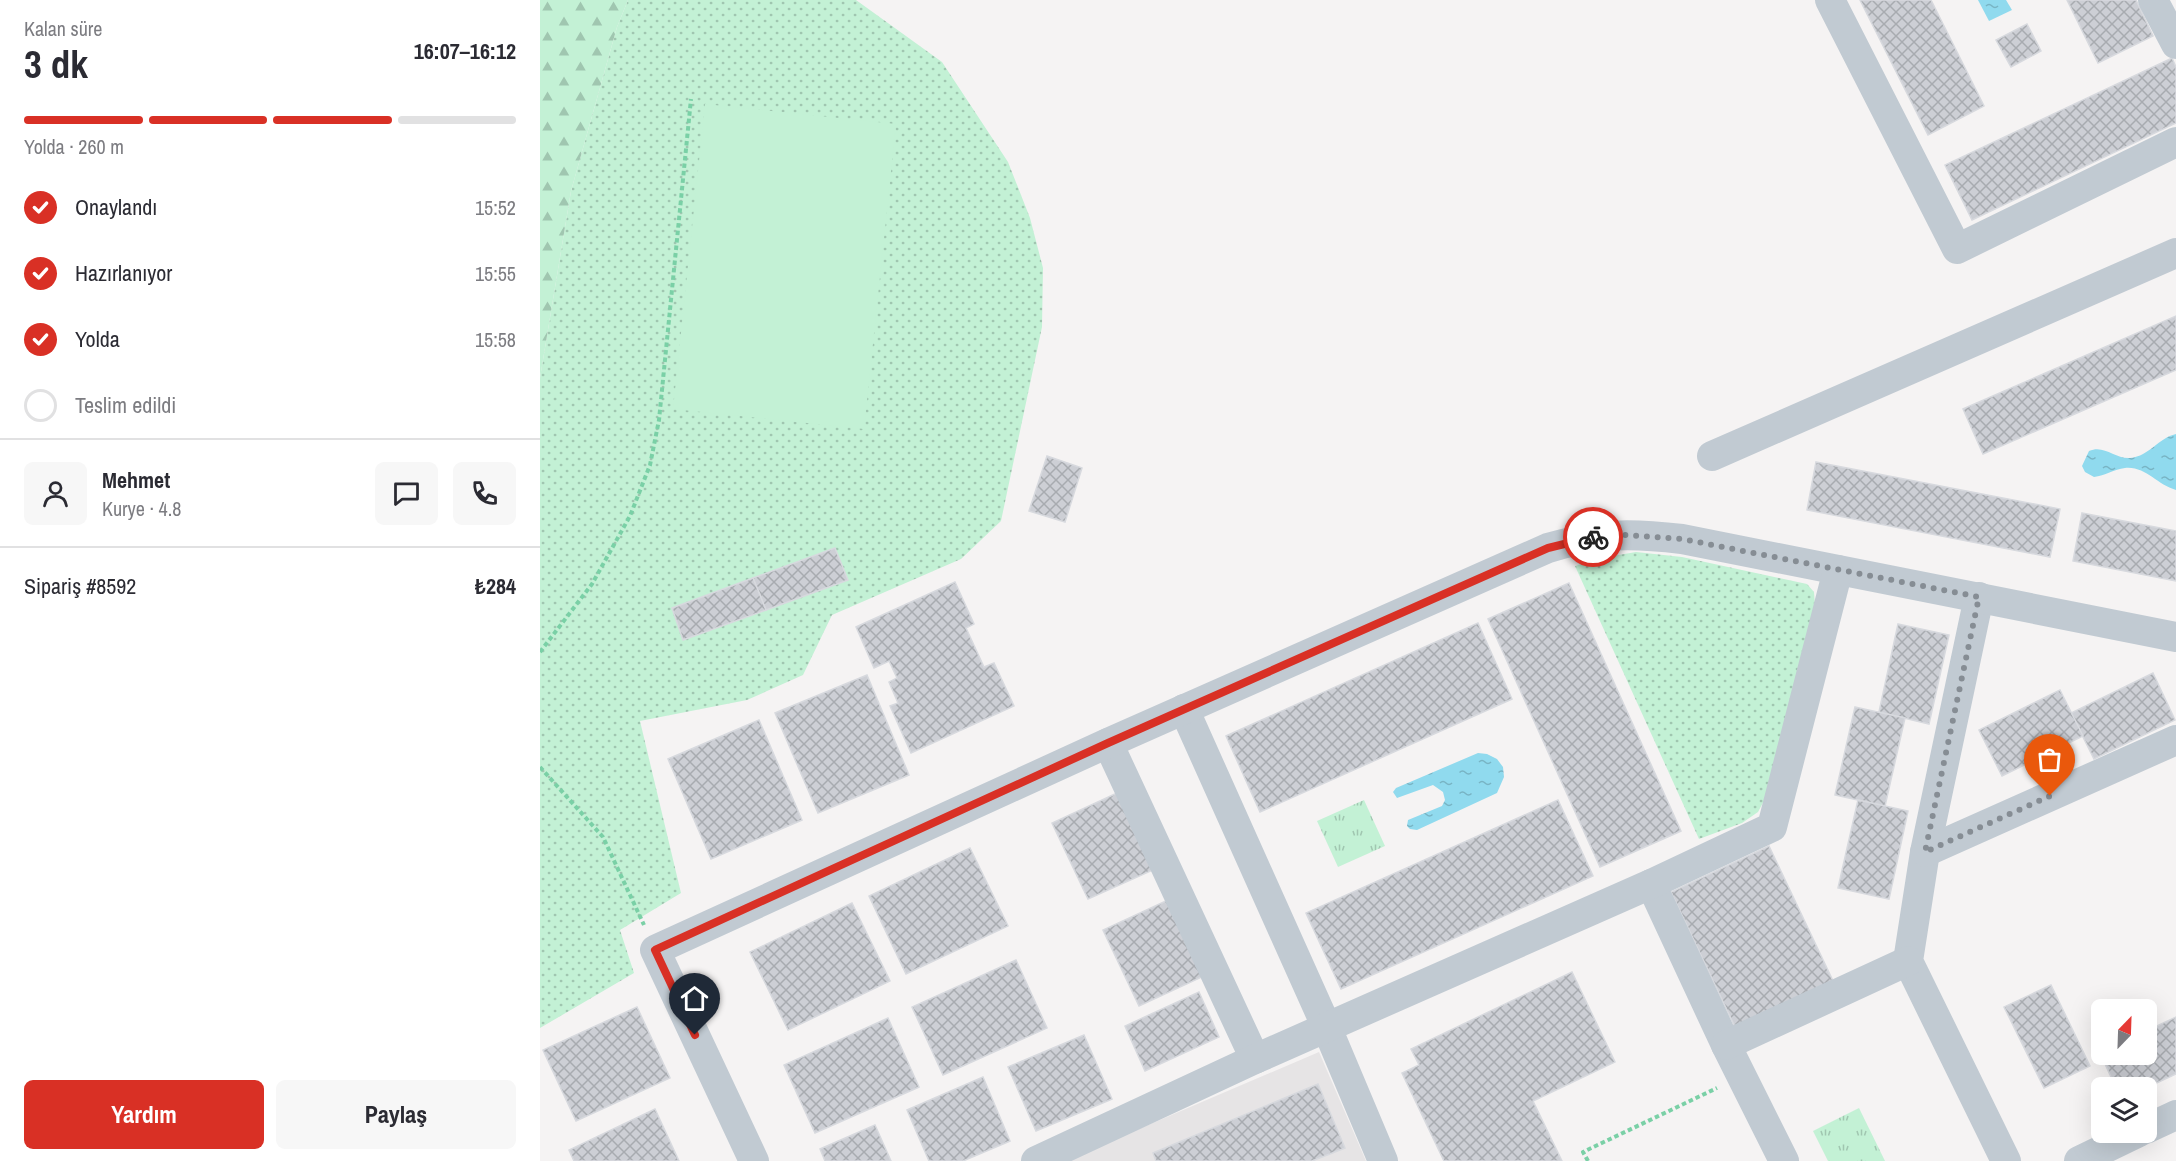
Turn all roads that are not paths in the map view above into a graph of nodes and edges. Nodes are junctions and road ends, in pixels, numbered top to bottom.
1 (1830, 0) edge
2 (2153, 0) edge
3 (2176, 44) edge
4 (2176, 142) edge
5 (2176, 253) edge
6 (1712, 456) dead end
7 (1838, 570) junction
8 (1979, 597) junction
9 (2176, 637) edge
10 (1184, 709) junction
11 (2176, 740) edge
12 (1108, 743) junction
13 (1925, 852) junction
14 (1652, 884) junction
15 (1908, 962) junction
16 (1327, 1028) junction
17 (1726, 1045) junction
18 (1255, 1059) junction
19 (2176, 1115) edge
20 (2157, 1124) edge
21 (2116, 1143) edge
22 (754, 1161) edge
23 (1036, 1161) edge
24 (1383, 1161) edge
25 (1784, 1161) edge
26 (2006, 1161) edge
27 (2079, 1161) edge

1 - 4 street
2 - 3 street
5 - 6 street
7 - 8 street
7 - 10 street
7 - 14 street
8 - 9 street
8 - 13 street
10 - 12 street
10 - 16 street
11 - 13 street
12 - 18 street
12 - 22 street
13 - 15 street
14 - 16 street
14 - 17 street
15 - 17 street
15 - 26 street
16 - 18 street
16 - 24 street
17 - 25 street
18 - 23 street
19 - 20 street
21 - 27 street

